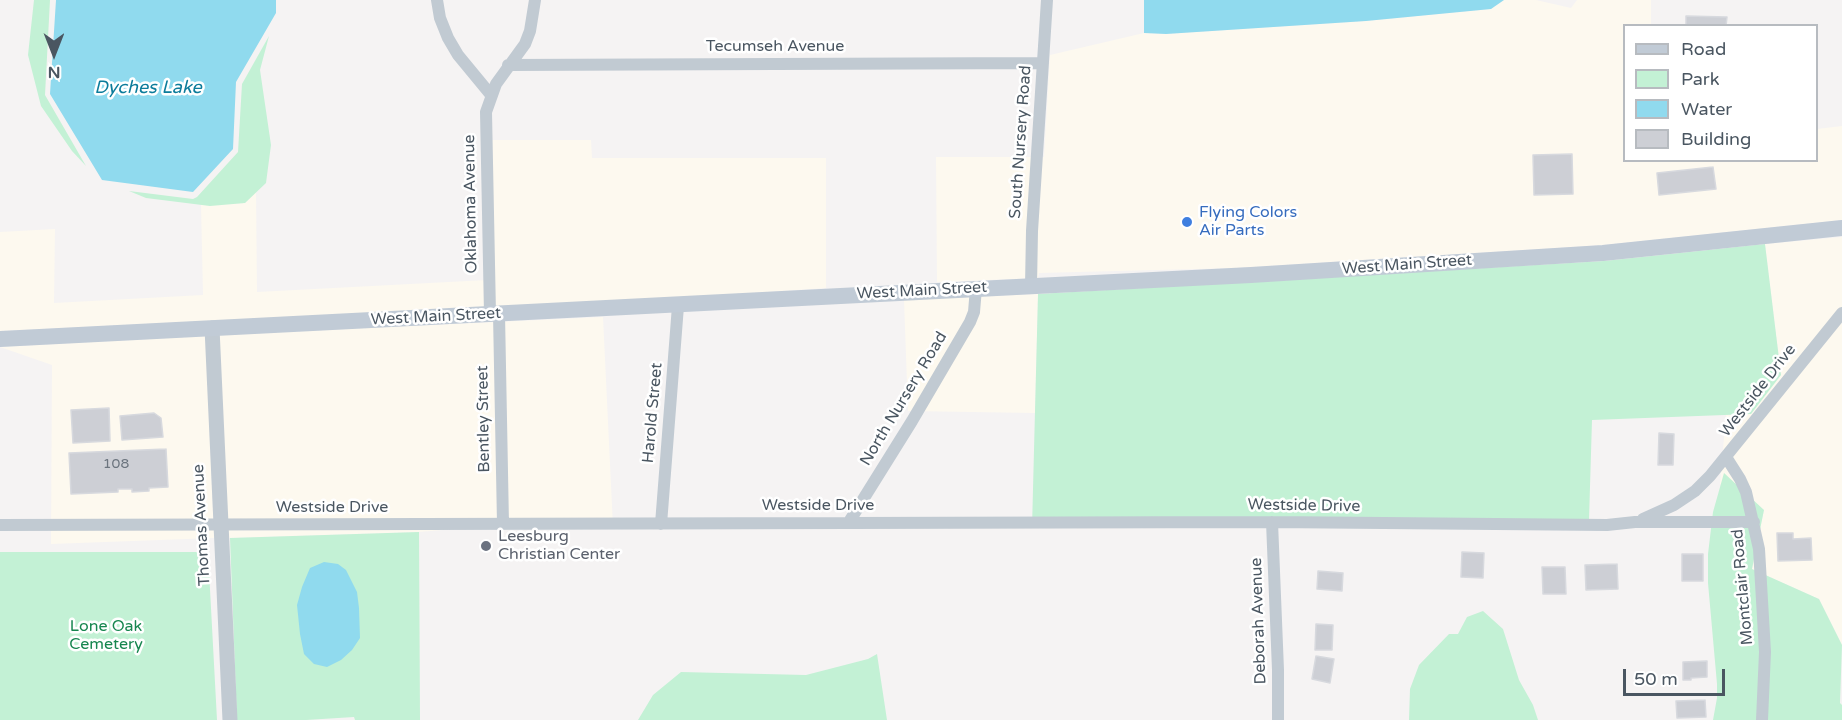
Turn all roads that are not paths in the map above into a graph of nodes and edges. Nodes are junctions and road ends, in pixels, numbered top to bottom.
1 (437, 0) edge
2 (535, 0) edge
3 (1047, 0) edge
4 (1043, 63) junction
5 (508, 64) junction
6 (490, 95) junction
7 (1842, 228) edge
8 (1031, 286) junction
9 (976, 288) junction
10 (678, 306) junction
11 (1842, 313) edge
12 (494, 314) junction
13 (212, 328) junction
14 (0, 339) edge
15 (1726, 457) junction
16 (849, 522) junction
17 (1272, 522) junction
18 (1635, 522) junction
19 (1754, 522) junction
20 (503, 524) junction
21 (661, 524) junction
22 (0, 525) edge
23 (220, 525) junction
24 (230, 720) edge
25 (1278, 720) edge
26 (1762, 720) edge

1 - 6 street
2 - 5 street
3 - 4 street, South Nursery Road
4 - 5 street, Tecumseh Avenue
4 - 8 street, South Nursery Road
5 - 6 street
6 - 12 street, Oklahoma Avenue
7 - 8 main road, West Main Street
8 - 9 main road, West Main Street
9 - 10 main road, West Main Street
9 - 16 street, North Nursery Road
10 - 12 main road, West Main Street
10 - 21 street, Harold Street
11 - 15 street, Westside Drive
12 - 13 main road, West Main Street
12 - 20 street, Bentley Street
13 - 14 main road, West Main Street
13 - 23 street, Thomas Avenue
15 - 18 street, Westside Drive
15 - 19 street, Montclair Road
16 - 17 street, Westside Drive
16 - 21 street, Westside Drive
17 - 18 street, Westside Drive
17 - 25 street, Deborah Avenue
18 - 19 street, Westside Drive
19 - 26 street, Montclair Road
20 - 21 street, Westside Drive
20 - 23 street, Westside Drive
22 - 23 street, Westside Drive
23 - 24 street, Thomas Avenue

